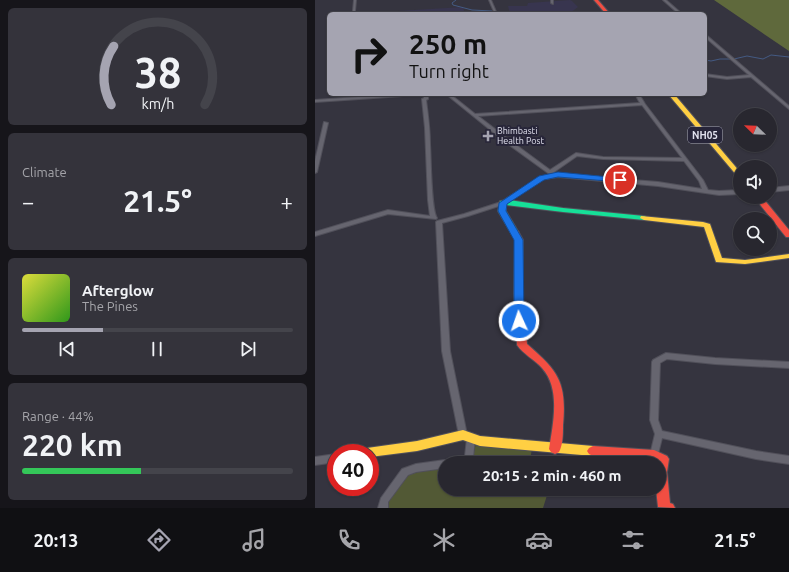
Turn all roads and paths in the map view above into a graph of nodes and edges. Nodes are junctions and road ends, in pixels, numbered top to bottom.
1 (355, 0) edge
2 (490, 0) edge
3 (596, 0) edge
4 (664, 0) edge
5 (355, 12) edge
6 (495, 12) edge
7 (607, 12) edge
8 (679, 12) edge
9 (707, 37) edge
10 (707, 75) edge
11 (752, 76) junction
12 (338, 96) edge
13 (426, 96) edge
14 (450, 96) edge
15 (638, 96) edge
16 (673, 96) edge
17 (315, 100) edge
18 (643, 104) junction
19 (789, 108) edge
20 (475, 116) junction
21 (326, 124) dead end
22 (686, 160) junction
23 (733, 168) edge
24 (315, 172) edge
25 (550, 172) junction
26 (558, 175) junction
27 (789, 188) edge
28 (777, 189) edge
29 (706, 191) junction
30 (733, 192) edge
31 (503, 203) junction
32 (763, 204) edge
33 (315, 234) edge
34 (789, 235) edge
35 (789, 256) edge
36 (789, 365) edge
37 (659, 434) junction
38 (467, 436) junction
39 (555, 449) junction
40 (379, 451) edge
41 (654, 455) junction
42 (469, 456) edge
43 (327, 459) edge
44 (789, 460) edge
45 (315, 461) edge
46 (438, 465) edge
47 (383, 508) edge
48 (665, 508) edge

1 - 5 street
2 - 6 street
3 - 7 street
4 - 8 street
9 - 11 street
10 - 11 street
11 - 19 street
12 - 17 street
13 - 33 street
14 - 20 street
15 - 18 street
16 - 23 street, NH05
18 - 20 street
18 - 22 street
20 - 25 street
21 - 24 street
22 - 25 street
22 - 29 street
25 - 26 street
26 - 29 street
26 - 31 street
27 - 28 street
29 - 30 street
31 - 35 street
31 - 38 street
31 - 39 street
32 - 34 street
36 - 37 street
37 - 41 street
37 - 44 street
38 - 39 street
38 - 40 street
38 - 42 street
39 - 41 street
41 - 48 street
43 - 45 street
46 - 47 street

